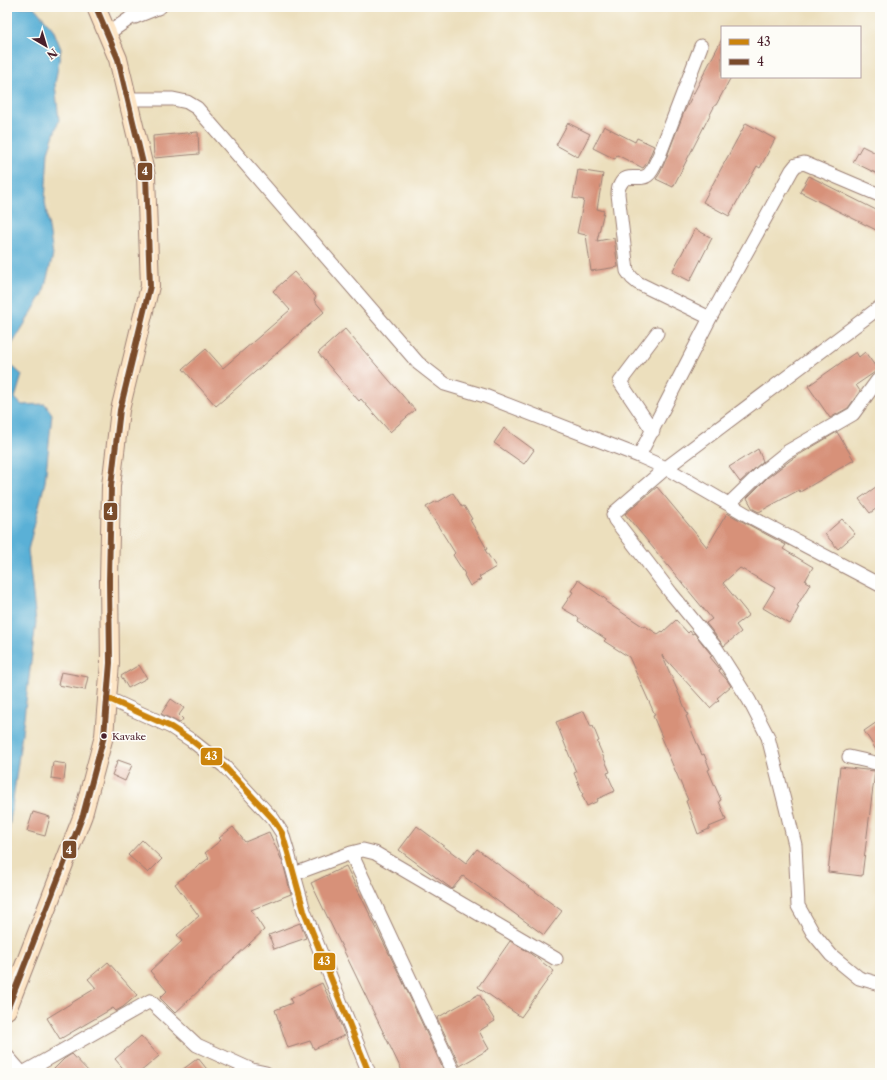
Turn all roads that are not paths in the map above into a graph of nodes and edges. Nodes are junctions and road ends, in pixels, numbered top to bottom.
1 (96, 7) edge
2 (143, 7) edge
3 (160, 7) edge
4 (129, 19) junction
5 (108, 34) junction
6 (701, 46) dead end
7 (128, 99) junction
8 (876, 194) dead end
9 (880, 308) edge
10 (710, 318) junction
11 (657, 333) dead end
12 (880, 379) edge
13 (652, 431) junction
14 (639, 456) junction
15 (666, 468) junction
16 (729, 504) junction
17 (880, 585) edge
18 (107, 698) junction
19 (849, 757) dead end
20 (880, 764) edge
21 (351, 853) junction
22 (294, 874) junction
23 (556, 959) dead end
24 (880, 984) edge
25 (7, 1010) edge
26 (7, 1056) edge
27 (22, 1073) edge
28 (266, 1073) edge
29 (369, 1073) edge
30 (454, 1073) edge

1 - 5 main road
2 - 4 street
3 - 4 street
4 - 5 street
5 - 7 main road
6 - 10 street
7 - 14 street
7 - 18 main road
8 - 10 street
9 - 15 street
10 - 13 street
11 - 13 street
12 - 16 street
13 - 14 street
14 - 15 street
15 - 16 street
15 - 24 street
16 - 17 street
18 - 22 street
18 - 25 main road
19 - 20 street
21 - 22 street
21 - 23 street
21 - 30 street
22 - 29 street
26 - 27 street
27 - 28 street

